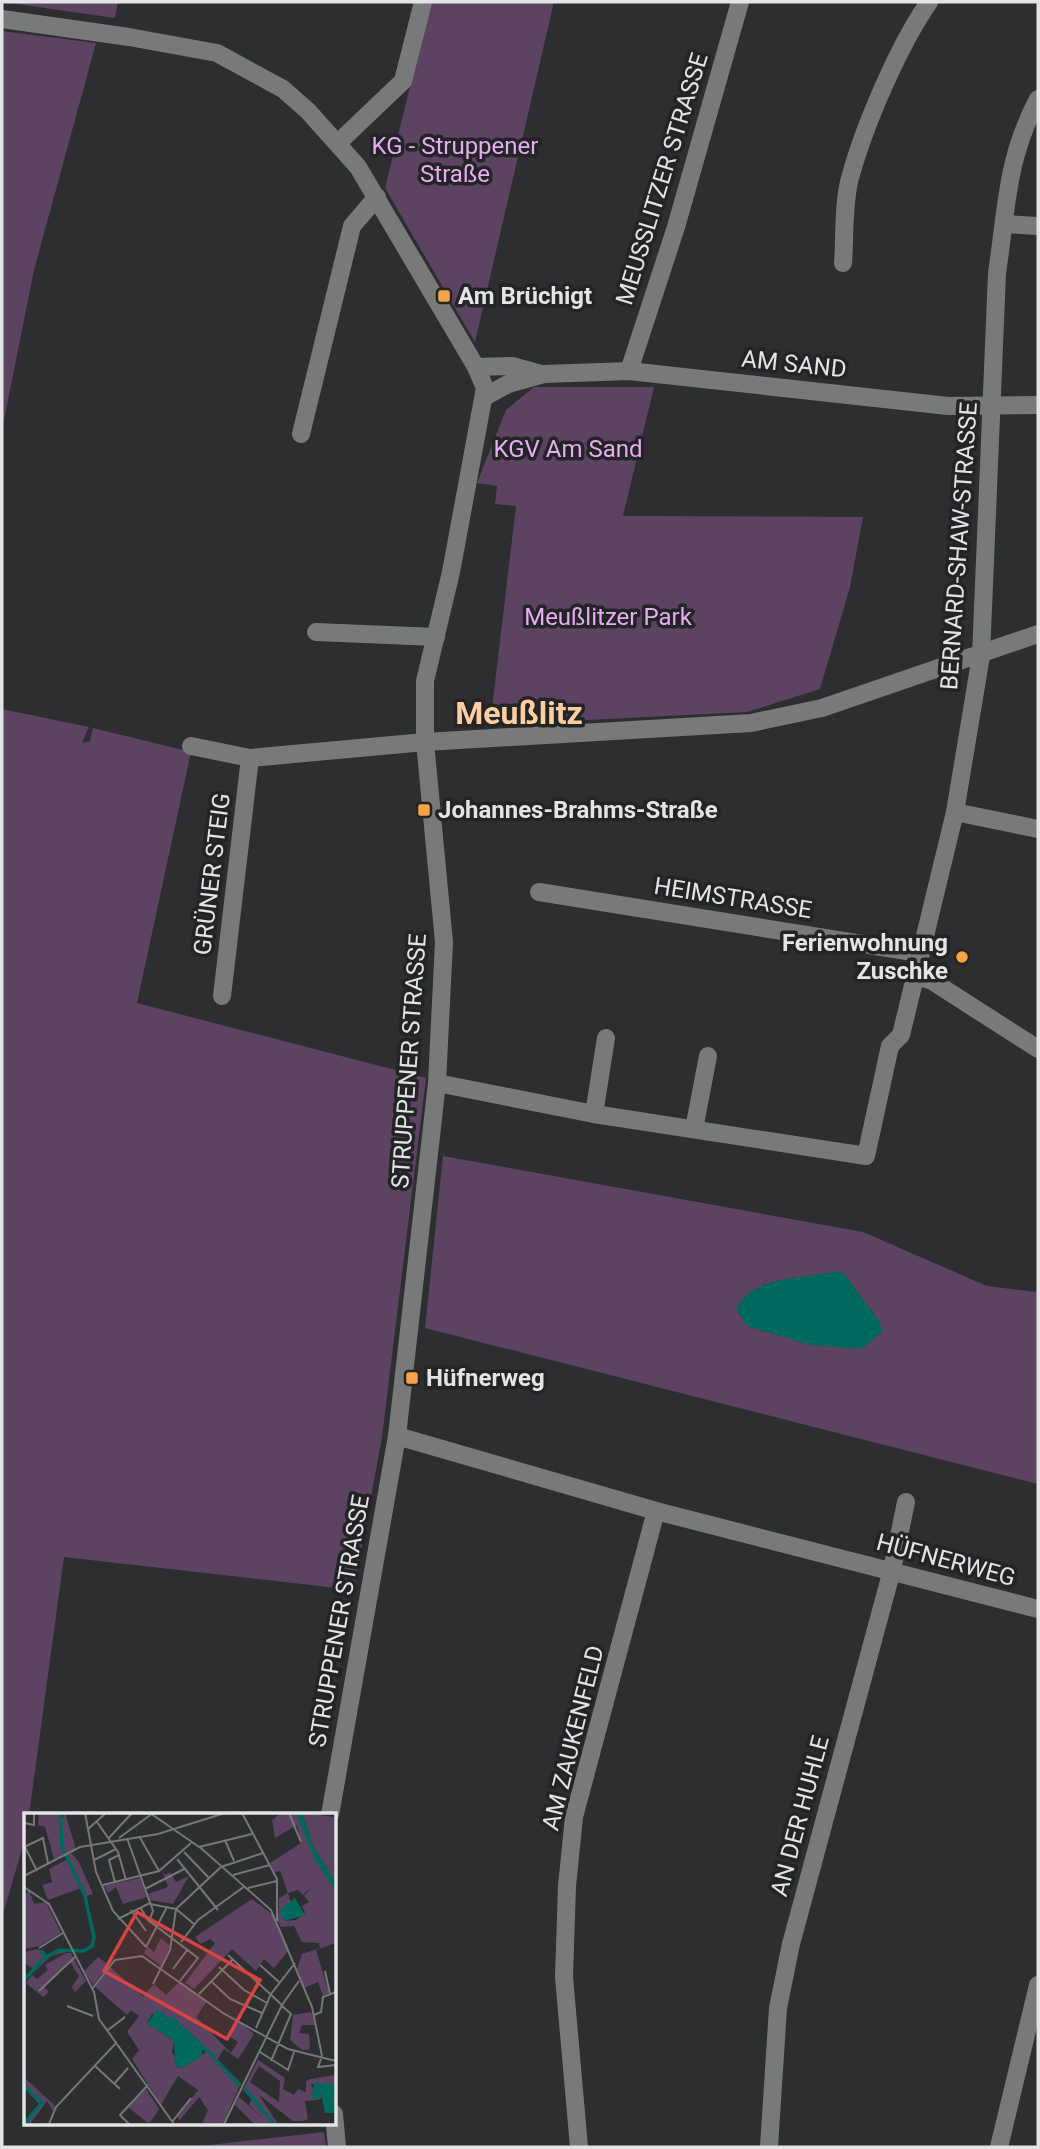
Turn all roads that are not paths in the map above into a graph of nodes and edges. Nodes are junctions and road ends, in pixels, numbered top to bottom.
1 (423, 2) edge
2 (740, 2) edge
3 (929, 2) edge
4 (2, 19) edge
5 (1038, 99) edge
6 (339, 142) junction
7 (377, 197) junction
8 (1004, 224) junction
9 (1038, 226) edge
10 (843, 263) dead end
11 (476, 367) junction
12 (629, 370) junction
13 (544, 374) junction
14 (486, 396) junction
15 (1038, 405) edge
16 (993, 406) junction
17 (301, 434) dead end
18 (316, 632) dead end
19 (1038, 634) edge
20 (436, 637) junction
21 (981, 656) junction
22 (425, 742) junction
23 (191, 746) dead end
24 (250, 758) junction
25 (954, 812) junction
26 (1038, 829) edge
27 (539, 892) dead end
28 (919, 953) junction
29 (914, 975) junction
30 (222, 996) dead end
31 (606, 1038) dead end
32 (1038, 1049) edge
33 (708, 1056) dead end
34 (437, 1083) junction
35 (594, 1114) junction
36 (694, 1129) junction
37 (397, 1436) junction
38 (906, 1502) dead end
39 (656, 1511) junction
40 (892, 1570) junction
41 (1038, 1609) edge
42 (330, 1813) edge
43 (1038, 1985) edge
44 (335, 2124) edge
45 (337, 2147) edge
46 (579, 2147) edge
47 (769, 2147) edge
48 (999, 2147) edge

1 - 6 street
2 - 12 street, MEUSSLITZER STRASSE
3 - 10 street
4 - 6 street
5 - 8 street, BERNARD-SHAW-STRASSE
6 - 7 street
7 - 11 street
7 - 17 street
8 - 9 street
8 - 16 street, BERNARD-SHAW-STRASSE
11 - 13 street, AM SAND
11 - 14 street
12 - 13 street, AM SAND
12 - 16 street, AM SAND
13 - 14 street, AM SAND
14 - 20 street, STRUPPENER STRASSE
15 - 16 street, AM SAND
16 - 21 street, BERNARD-SHAW-STRASSE
18 - 20 street
19 - 21 street
20 - 22 street, STRUPPENER STRASSE
21 - 22 street
21 - 25 street, BERNARD-SHAW-STRASSE
22 - 24 street
22 - 34 street, STRUPPENER STRASSE
23 - 24 street
24 - 30 street, GRÜNER STEIG
25 - 26 street
25 - 28 street, BERNARD-SHAW-STRASSE
27 - 28 street, HEIMSTRASSE
28 - 29 street, BERNARD-SHAW-STRASSE
29 - 32 street
29 - 36 street, BERNARD-SHAW-STRASSE
31 - 35 street
33 - 36 street
34 - 35 street
34 - 37 street, STRUPPENER STRASSE
35 - 36 street
37 - 39 street, HÜFNERWEG
37 - 42 street, STRUPPENER STRASSE
38 - 40 street, AN DER HUHLE
39 - 40 street, HÜFNERWEG
39 - 46 street, AM ZAUKENFELD
40 - 41 street, HÜFNERWEG
40 - 47 street, AN DER HUHLE
43 - 48 street
44 - 45 street

